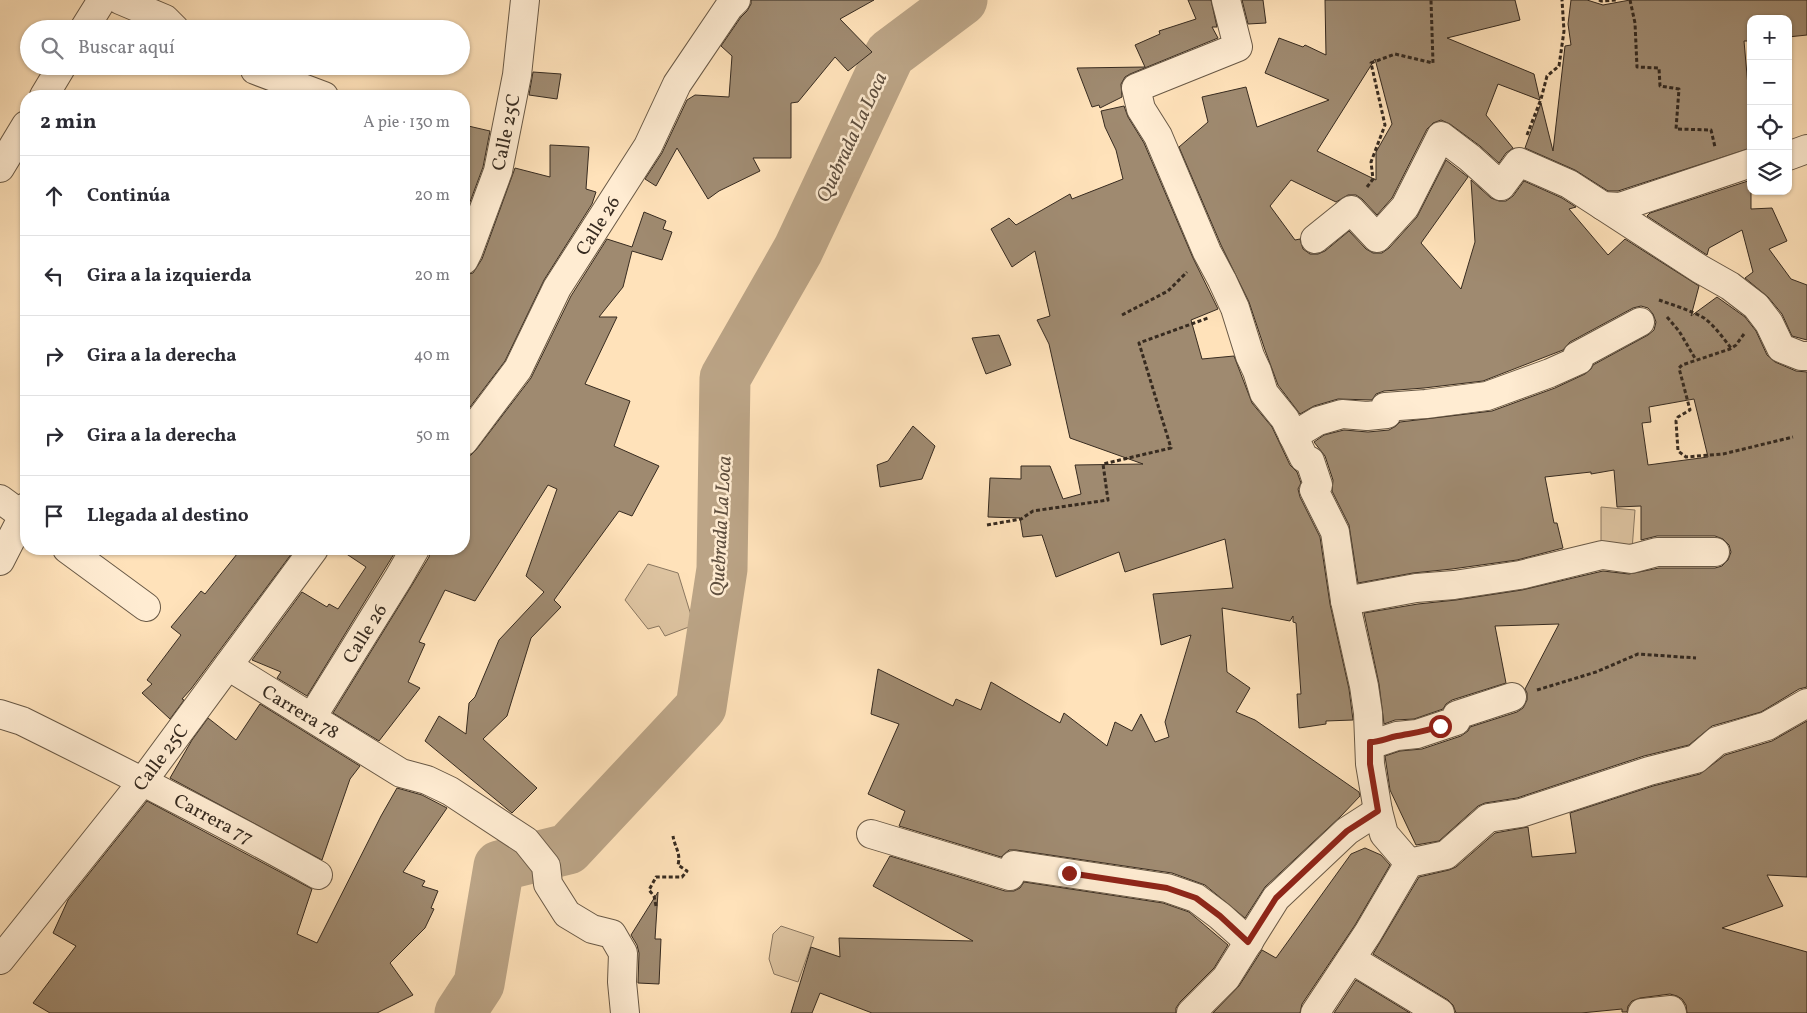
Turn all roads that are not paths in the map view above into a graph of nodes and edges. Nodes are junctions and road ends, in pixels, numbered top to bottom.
1 (102, 0) edge
2 (120, 0) edge
3 (525, 0) edge
4 (1226, 0) edge
5 (733, 3) edge
6 (171, 16) edge
7 (90, 20) edge
8 (57, 75) edge
9 (268, 75) edge
10 (48, 90) edge
11 (308, 90) edge
12 (20, 135) edge
13 (1807, 149) edge
14 (1792, 155) edge
15 (1747, 164) edge
16 (0, 168) edge
17 (1603, 206) junction
18 (1315, 239) dead end
19 (470, 247) edge
20 (1654, 314) road end
21 (1807, 356) edge
22 (470, 432) edge
23 (1293, 436) junction
24 (0, 499) edge
25 (20, 511) edge
26 (20, 523) edge
27 (1715, 552) dead end
28 (75, 555) edge
29 (310, 555) edge
30 (412, 555) edge
31 (0, 561) edge
32 (1345, 601) junction
33 (146, 607) dead end
34 (228, 666) junction
35 (1512, 697) road end
36 (1807, 703) edge
37 (0, 714) edge
38 (312, 717) junction
39 (1370, 742) junction
40 (143, 781) junction
41 (1378, 811) junction
42 (870, 834) dead end
43 (1408, 862) junction
44 (318, 874) dead end
45 (1248, 942) junction
46 (1351, 959) junction
47 (0, 960) edge
48 (625, 1013) edge
49 (1191, 1013) edge
50 (1315, 1013) edge
51 (1440, 1013) edge
52 (1642, 1013) edge
53 (1672, 1013) edge

1 - 7 street
2 - 6 street
3 - 19 street, Calle 25C
4 - 23 street
5 - 22 street, Calle 26
8 - 10 street
9 - 11 street
12 - 16 street
13 - 14 street
15 - 17 street
17 - 18 street
17 - 21 street
20 - 23 street
23 - 32 street
24 - 25 street
26 - 31 street
27 - 32 street
28 - 33 street
29 - 34 street, Calle 25C
30 - 38 street, Calle 26
32 - 39 street
34 - 38 street, Carrera 78
34 - 40 street, Calle 25C
35 - 39 street
36 - 43 street
37 - 40 street, Carrera 77
38 - 48 street, Carrera 78
39 - 41 street
40 - 44 street, Carrera 77
40 - 47 street, Calle 25C
41 - 43 street
41 - 45 street
42 - 45 street
43 - 46 street
45 - 49 street
46 - 50 street
46 - 51 street
52 - 53 street

